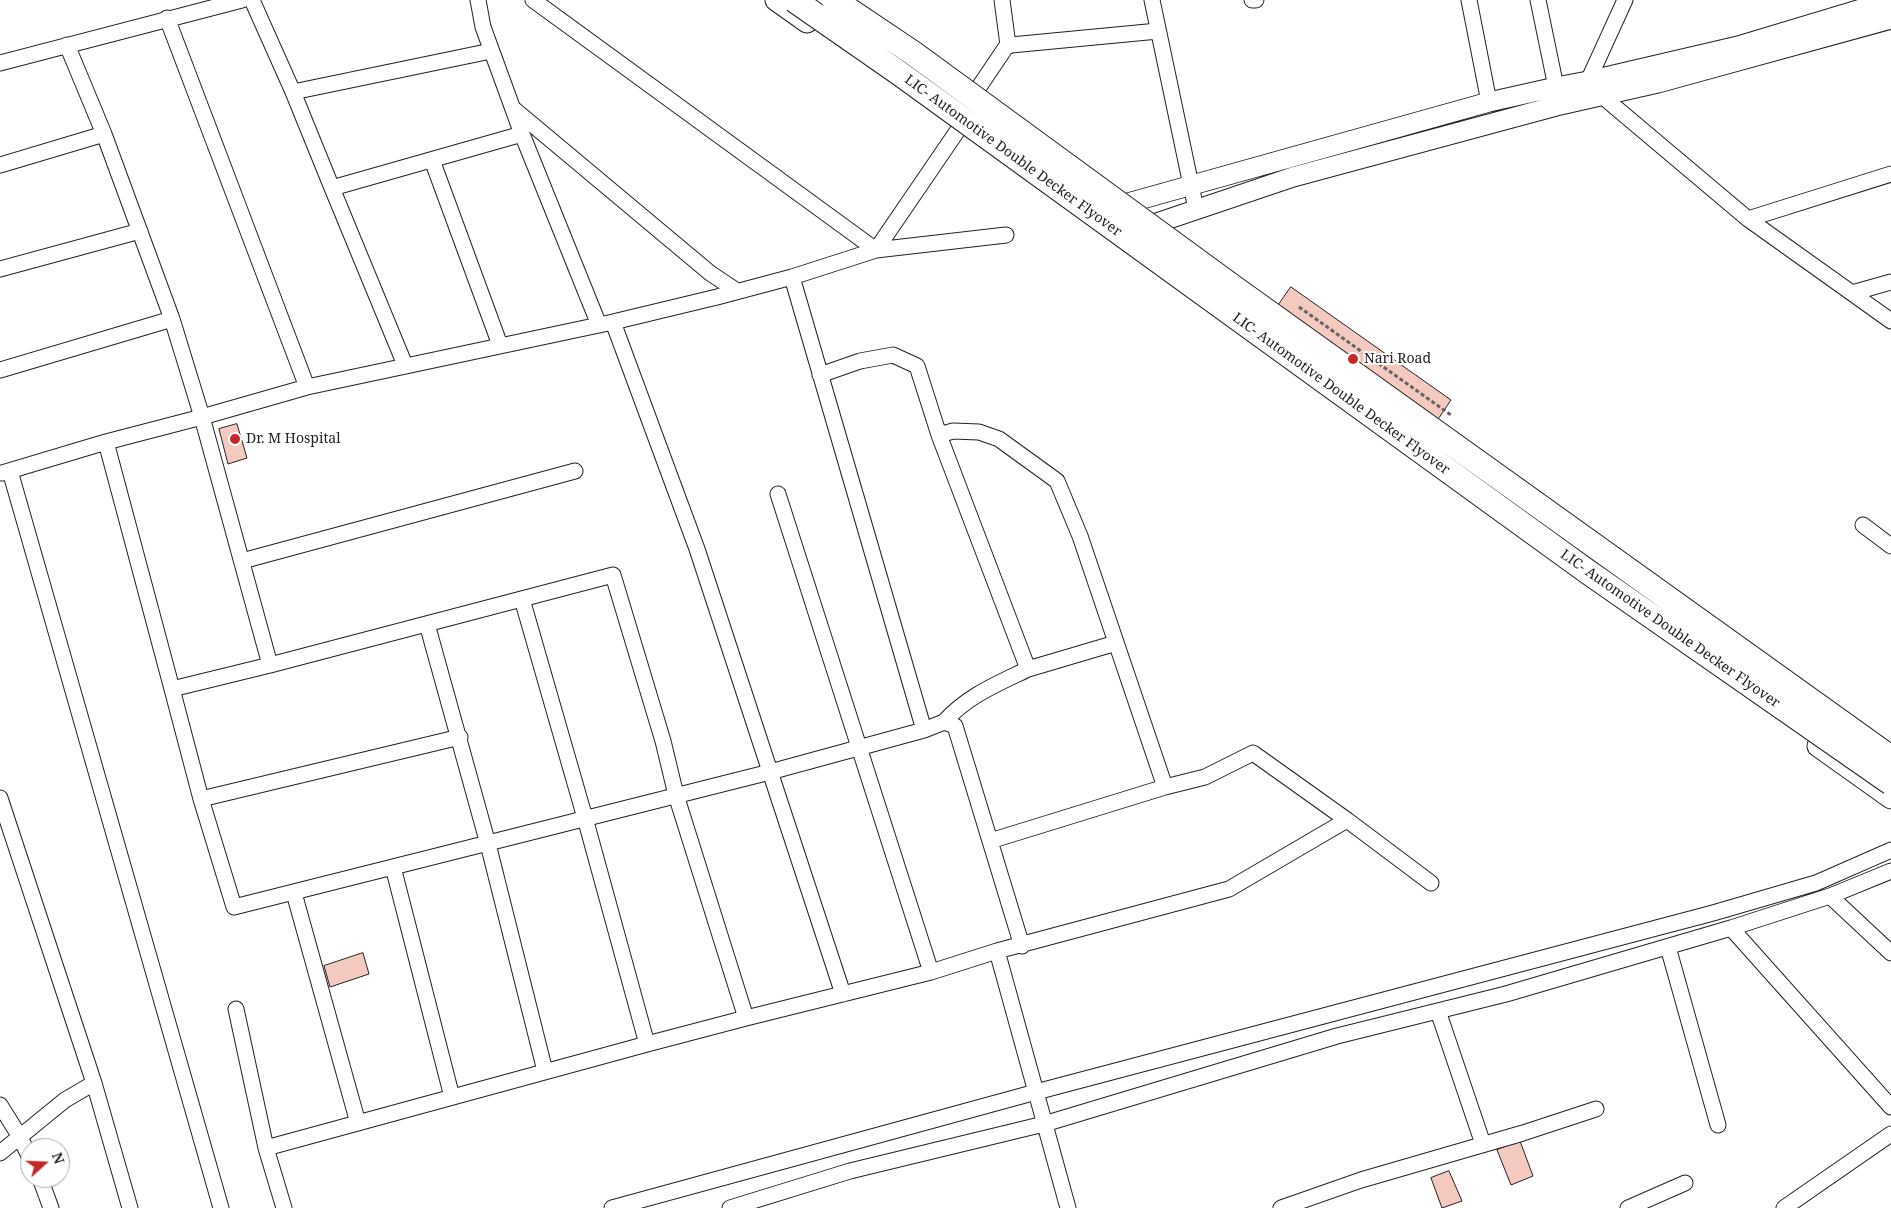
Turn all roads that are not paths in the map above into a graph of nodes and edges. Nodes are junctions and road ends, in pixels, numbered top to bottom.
1 (242, 0) edge
2 (252, 0) edge
3 (478, 0) edge
4 (533, 0) edge
5 (776, 0) edge
6 (794, 0) edge
7 (834, 0) edge
8 (849, 0) edge
9 (1002, 0) edge
10 (1152, 0) edge
11 (1252, 0) edge
12 (1256, 0) edge
13 (1469, 0) edge
14 (1538, 0) edge
15 (1625, 0) edge
16 (1891, 0) edge
17 (167, 18) junction
18 (1891, 19) edge
19 (1158, 31) junction
20 (67, 45) junction
21 (1008, 45) junction
22 (491, 51) junction
23 (0, 63) edge
24 (1588, 81) junction
25 (1556, 87) junction
26 (977, 90) junction
27 (293, 92) junction
28 (1602, 96) junction
29 (1489, 102) junction
30 (1561, 105) junction
31 (514, 109) junction
32 (960, 127) junction
33 (104, 134) junction
34 (522, 134) junction
35 (432, 160) junction
36 (0, 165) edge
37 (1891, 174) edge
38 (1191, 185) junction
39 (332, 188) junction
40 (1129, 203) junction
41 (1196, 209) junction
42 (1083, 216) junction
43 (1748, 219) junction
44 (1156, 223) junction
45 (140, 231) junction
46 (1006, 235) dead end
47 (1113, 238) junction
48 (876, 250) junction
49 (0, 269) edge
50 (792, 277) junction
51 (1891, 282) edge
52 (736, 291) junction
53 (1852, 293) junction
54 (172, 320) junction
55 (1891, 321) edge
56 (606, 323) junction
57 (500, 345) junction
58 (405, 365) junction
59 (0, 370) edge
60 (820, 375) junction
61 (307, 387) junction
62 (202, 417) junction
63 (939, 435) junction
64 (106, 442) junction
65 (575, 471) dead end
66 (5, 472) edge
67 (778, 494) dead end
68 (1863, 525) dead end
69 (1891, 546) edge
70 (242, 561) junction
71 (522, 599) junction
72 (427, 624) junction
73 (1116, 643) junction
74 (270, 665) junction
75 (1028, 669) junction
76 (172, 689) junction
77 (944, 722) junction
78 (924, 730) junction
79 (460, 737) junction
80 (859, 747) junction
81 (1891, 747) edge
82 (1891, 758) edge
83 (770, 772) junction
84 (1165, 786) junction
85 (676, 795) junction
86 (1889, 796) edge
87 (0, 798) edge
88 (201, 799) junction
89 (585, 818) junction
90 (1347, 820) junction
91 (1891, 838) edge
92 (990, 841) junction
93 (488, 844) junction
94 (1885, 853) edge
95 (394, 868) junction
96 (1891, 872) edge
97 (1430, 883) dead end
98 (294, 893) junction
99 (1830, 896) junction
100 (1731, 928) junction
101 (1022, 946) junction
102 (1668, 947) junction
103 (997, 951) junction
104 (1891, 953) edge
105 (931, 972) junction
106 (844, 994) junction
107 (236, 1009) dead end
108 (1438, 1011) junction
109 (746, 1018) junction
110 (647, 1044) junction
111 (545, 1071) junction
112 (94, 1083) junction
113 (1036, 1092) junction
114 (452, 1097) junction
115 (0, 1105) edge
116 (1891, 1107) edge
117 (1596, 1109) dead end
118 (358, 1123) junction
119 (1044, 1124) junction
120 (1718, 1126) dead end
121 (888, 1133) junction
122 (1891, 1134) edge
123 (20, 1137) junction
124 (1483, 1144) junction
125 (266, 1148) junction
126 (0, 1153) edge
127 (897, 1160) junction
128 (1685, 1183) dead end
129 (44, 1188) edge
130 (51, 1208) edge
131 (130, 1208) edge
132 (221, 1208) edge
133 (284, 1208) edge
134 (612, 1208) edge
135 (730, 1208) edge
136 (1068, 1208) edge
137 (1282, 1208) edge
138 (1628, 1208) edge
139 (1784, 1208) edge

1 - 17 street
2 - 27 street
3 - 22 street
4 - 48 street
5 - 32 main road
6 - 86 main road, LIC- Automotive Double Decker Flyover, bridge
7 - 82 main road, LIC- Automotive Double Decker Flyover, bridge
8 - 26 main road
9 - 21 street
10 - 19 street
11 - 12 street
13 - 29 street
14 - 25 street
15 - 24 street
16 - 24 street
17 - 20 street
17 - 61 street
18 - 28 street
19 - 21 street
19 - 38 street
20 - 23 street
20 - 33 street
21 - 26 street
22 - 27 street
22 - 31 street
24 - 25 street
24 - 28 street
25 - 29 street
25 - 30 street
26 - 32 street
26 - 40 main road
27 - 39 street
28 - 30 street
28 - 43 street
29 - 38 street
30 - 41 street
31 - 34 street
31 - 52 street
32 - 42 main road
32 - 48 street
33 - 36 street
33 - 45 street
34 - 35 street
34 - 56 street
35 - 39 street
35 - 57 street
37 - 43 street
38 - 40 street
38 - 41 street
39 - 58 street
40 - 42 street
40 - 44 main road
41 - 44 street
42 - 47 main road
43 - 53 street
44 - 47 street
44 - 81 main road
45 - 49 street
45 - 54 street
46 - 48 street
47 - 86 main road
48 - 50 street
50 - 52 street
50 - 60 street
51 - 53 street
52 - 56 street
53 - 55 street
54 - 59 street
54 - 62 street
56 - 57 street
56 - 83 street
57 - 58 street
58 - 61 street
60 - 63 street
60 - 78 street
61 - 62 street
62 - 64 street
62 - 70 street
63 - 73 street
63 - 75 street
64 - 66 street
64 - 76 street
65 - 70 street
66 - 132 street
67 - 80 street
68 - 69 street
70 - 74 street
71 - 72 street
71 - 85 street
71 - 89 street
72 - 74 street
72 - 79 street
73 - 75 street
73 - 84 street
74 - 76 street
75 - 77 street
76 - 88 street
77 - 78 street
77 - 92 street
78 - 80 street
79 - 88 street
79 - 93 street
80 - 83 street
80 - 105 street
83 - 85 street
83 - 106 street
84 - 90 street
84 - 92 street
85 - 89 street
85 - 109 street
87 - 112 street
88 - 98 street
89 - 93 street
89 - 110 street
90 - 97 street
90 - 101 street
91 - 94 street
92 - 101 street
93 - 95 street
93 - 111 street
94 - 113 street
95 - 98 street
95 - 114 street
96 - 99 street
98 - 118 street
99 - 100 street
99 - 104 street
100 - 102 street
100 - 116 street
101 - 103 street
102 - 108 street
102 - 120 street
103 - 105 street
103 - 113 street
105 - 106 street
106 - 109 street
107 - 125 street
108 - 119 street
108 - 124 street
109 - 110 street
110 - 111 street
111 - 114 street
112 - 123 street
112 - 131 street
113 - 119 street
113 - 121 street
114 - 118 street
115 - 123 street
117 - 124 street
118 - 125 street
119 - 127 street
119 - 136 street
121 - 127 street
121 - 134 street
122 - 139 street
123 - 126 street
124 - 137 street
125 - 133 street
127 - 135 street
128 - 138 street
129 - 130 street

